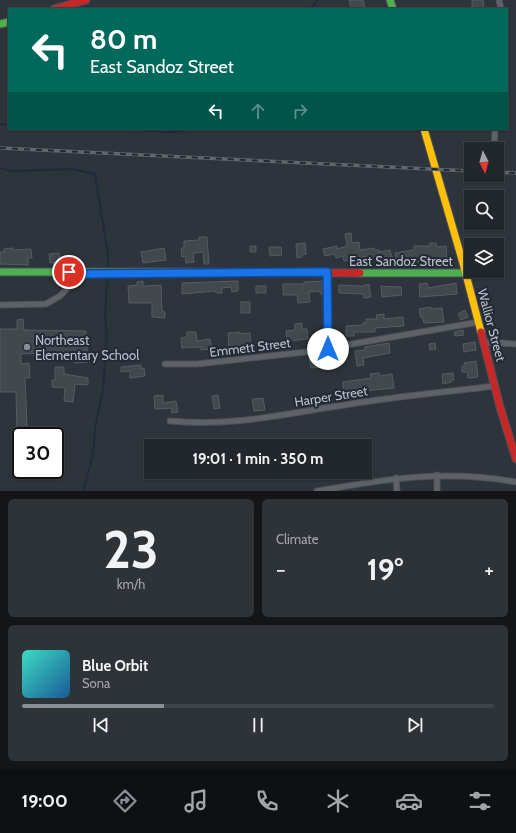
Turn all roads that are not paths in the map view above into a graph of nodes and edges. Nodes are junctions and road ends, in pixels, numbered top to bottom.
1 (86, 0) edge
2 (58, 8) edge
3 (424, 130) edge
4 (495, 130) edge
5 (494, 142) edge
6 (464, 266) edge
7 (0, 272) edge
8 (327, 272) junction
9 (464, 273) edge
10 (81, 274) junction
11 (467, 278) edge
12 (0, 306) edge
13 (479, 322) junction
14 (484, 342) junction
15 (516, 344) edge
16 (328, 349) junction
17 (165, 364) dead end
18 (495, 386) junction
19 (170, 420) dead end
20 (516, 459) edge
21 (437, 475) junction
22 (396, 478) junction
23 (516, 482) edge
24 (317, 491) edge
25 (397, 491) edge
26 (437, 491) edge

1 - 2 street
3 - 6 street, Wallior Street
4 - 5 street
7 - 10 street, East Sandoz Street
8 - 9 street, East Sandoz Street
8 - 10 street, East Sandoz Street
8 - 16 street
10 - 12 street
11 - 13 street, Wallior Street
13 - 14 street, Wallior Street
13 - 16 street, Emmett Street
14 - 15 street
14 - 18 street, Wallior Street
16 - 17 street, Emmett Street
18 - 19 street, Harper Street
18 - 20 street, Wallior Street
21 - 22 street
21 - 23 street
21 - 26 street
22 - 24 street
22 - 25 street

